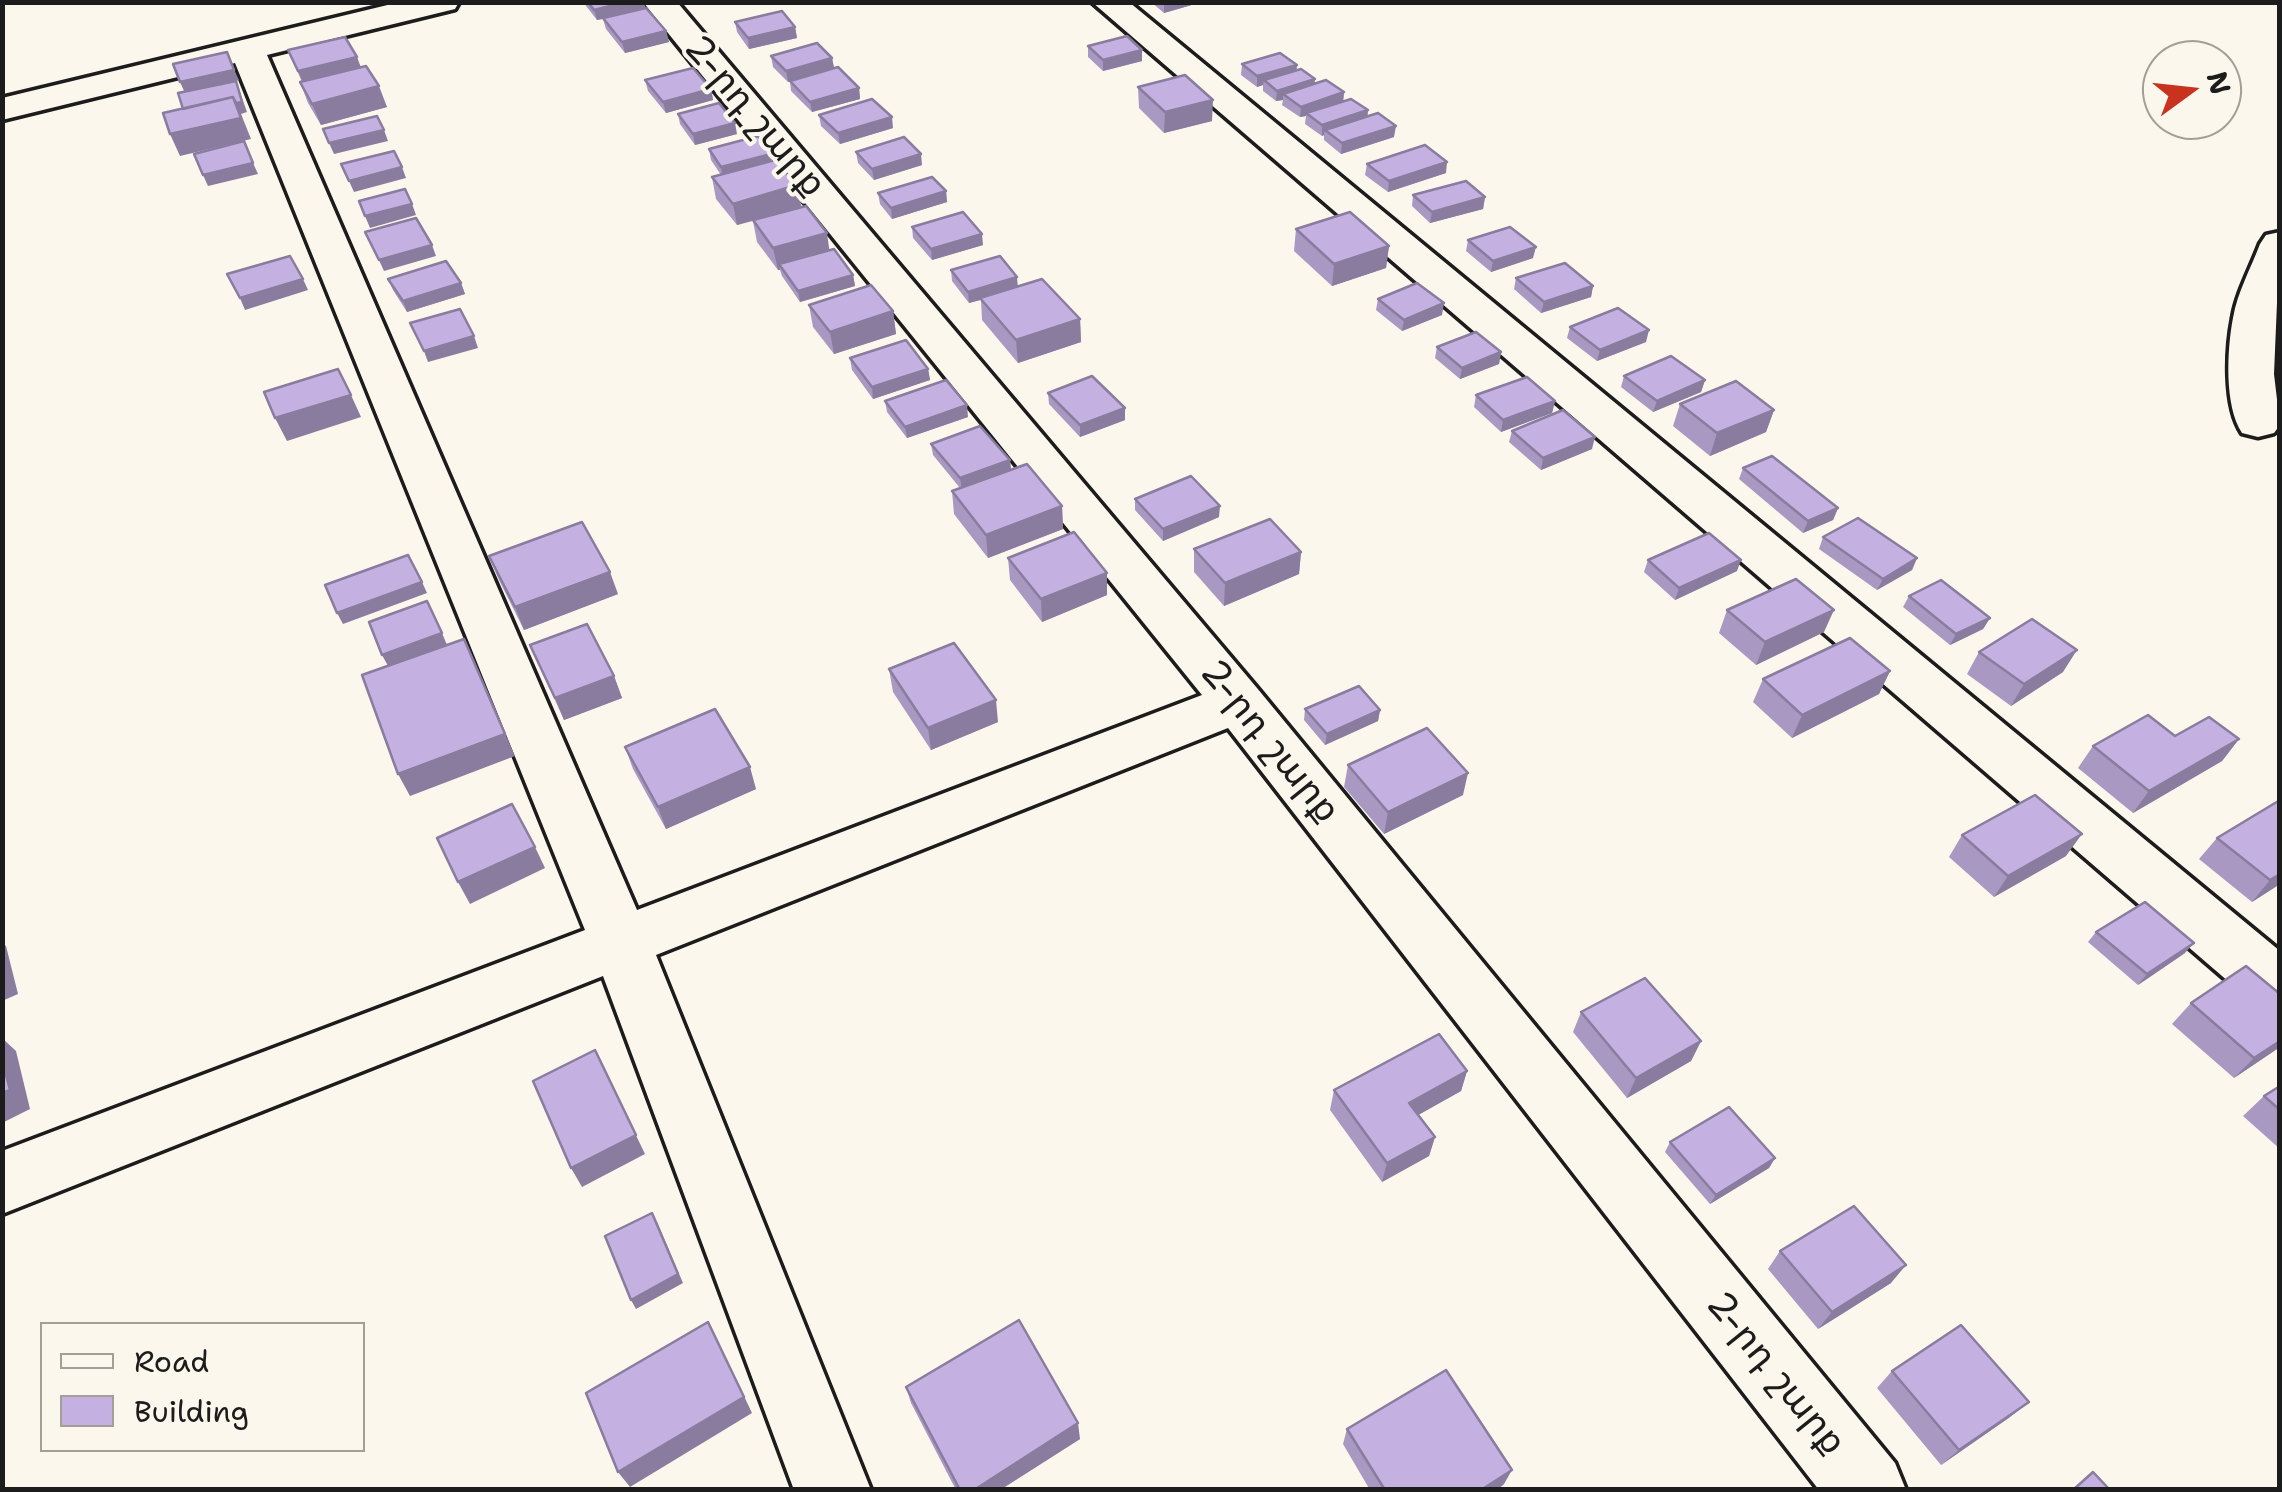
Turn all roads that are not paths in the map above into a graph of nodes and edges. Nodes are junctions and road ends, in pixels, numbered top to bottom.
1 (443, 2) edge
2 (660, 2) edge
3 (1108, 2) edge
4 (247, 50) junction
5 (2, 108) edge
6 (2280, 244) edge
7 (2258, 422) dead end
8 (1238, 702) junction
9 (621, 944) junction
10 (2280, 988) edge
11 (2, 1183) edge
12 (833, 1490) edge
13 (1868, 1490) edge

1 - 4 street
2 - 8 street, 2-րդ շարք
3 - 10 street
4 - 5 street
4 - 9 street
6 - 7 street
8 - 9 street
8 - 13 street, 2-րդ շարք
9 - 11 street
9 - 12 street

